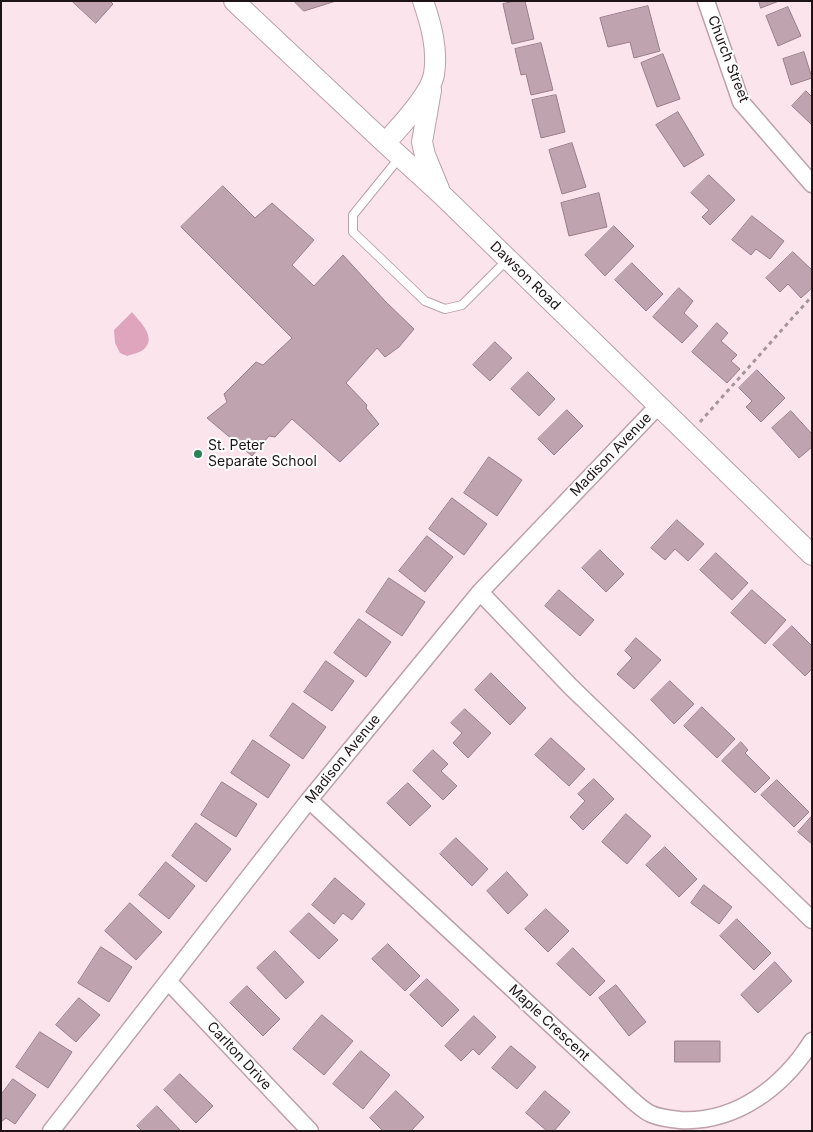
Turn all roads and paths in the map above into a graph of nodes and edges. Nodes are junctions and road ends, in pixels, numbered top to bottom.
1 (234, 1) edge
2 (423, 1) edge
3 (706, 1) edge
4 (434, 76) junction
5 (384, 143) junction
6 (400, 157) junction
7 (812, 184) edge
8 (441, 194) junction
9 (508, 259) junction
10 (812, 296) edge
11 (658, 406) junction
12 (688, 435) junction
13 (812, 555) edge
14 (480, 592) junction
15 (309, 800) junction
16 (812, 920) edge
17 (168, 981) junction
18 (812, 1042) edge
19 (50, 1131) edge
20 (310, 1131) edge

1 - 5 street, Dawson Road
2 - 4 street
3 - 7 street, Church Street
4 - 5 street
4 - 8 street
5 - 6 street, Dawson Road
6 - 8 street, Dawson Road
6 - 9 lane
8 - 9 street, Dawson Road
9 - 11 street, Dawson Road
10 - 12 path
11 - 12 street, Dawson Road
11 - 14 street, Madison Avenue
12 - 13 street, Dawson Road
14 - 15 street, Madison Avenue
14 - 16 street
15 - 17 street, Madison Avenue
15 - 18 street, Maple Crescent
17 - 19 street, Madison Avenue
17 - 20 street, Carlton Drive

